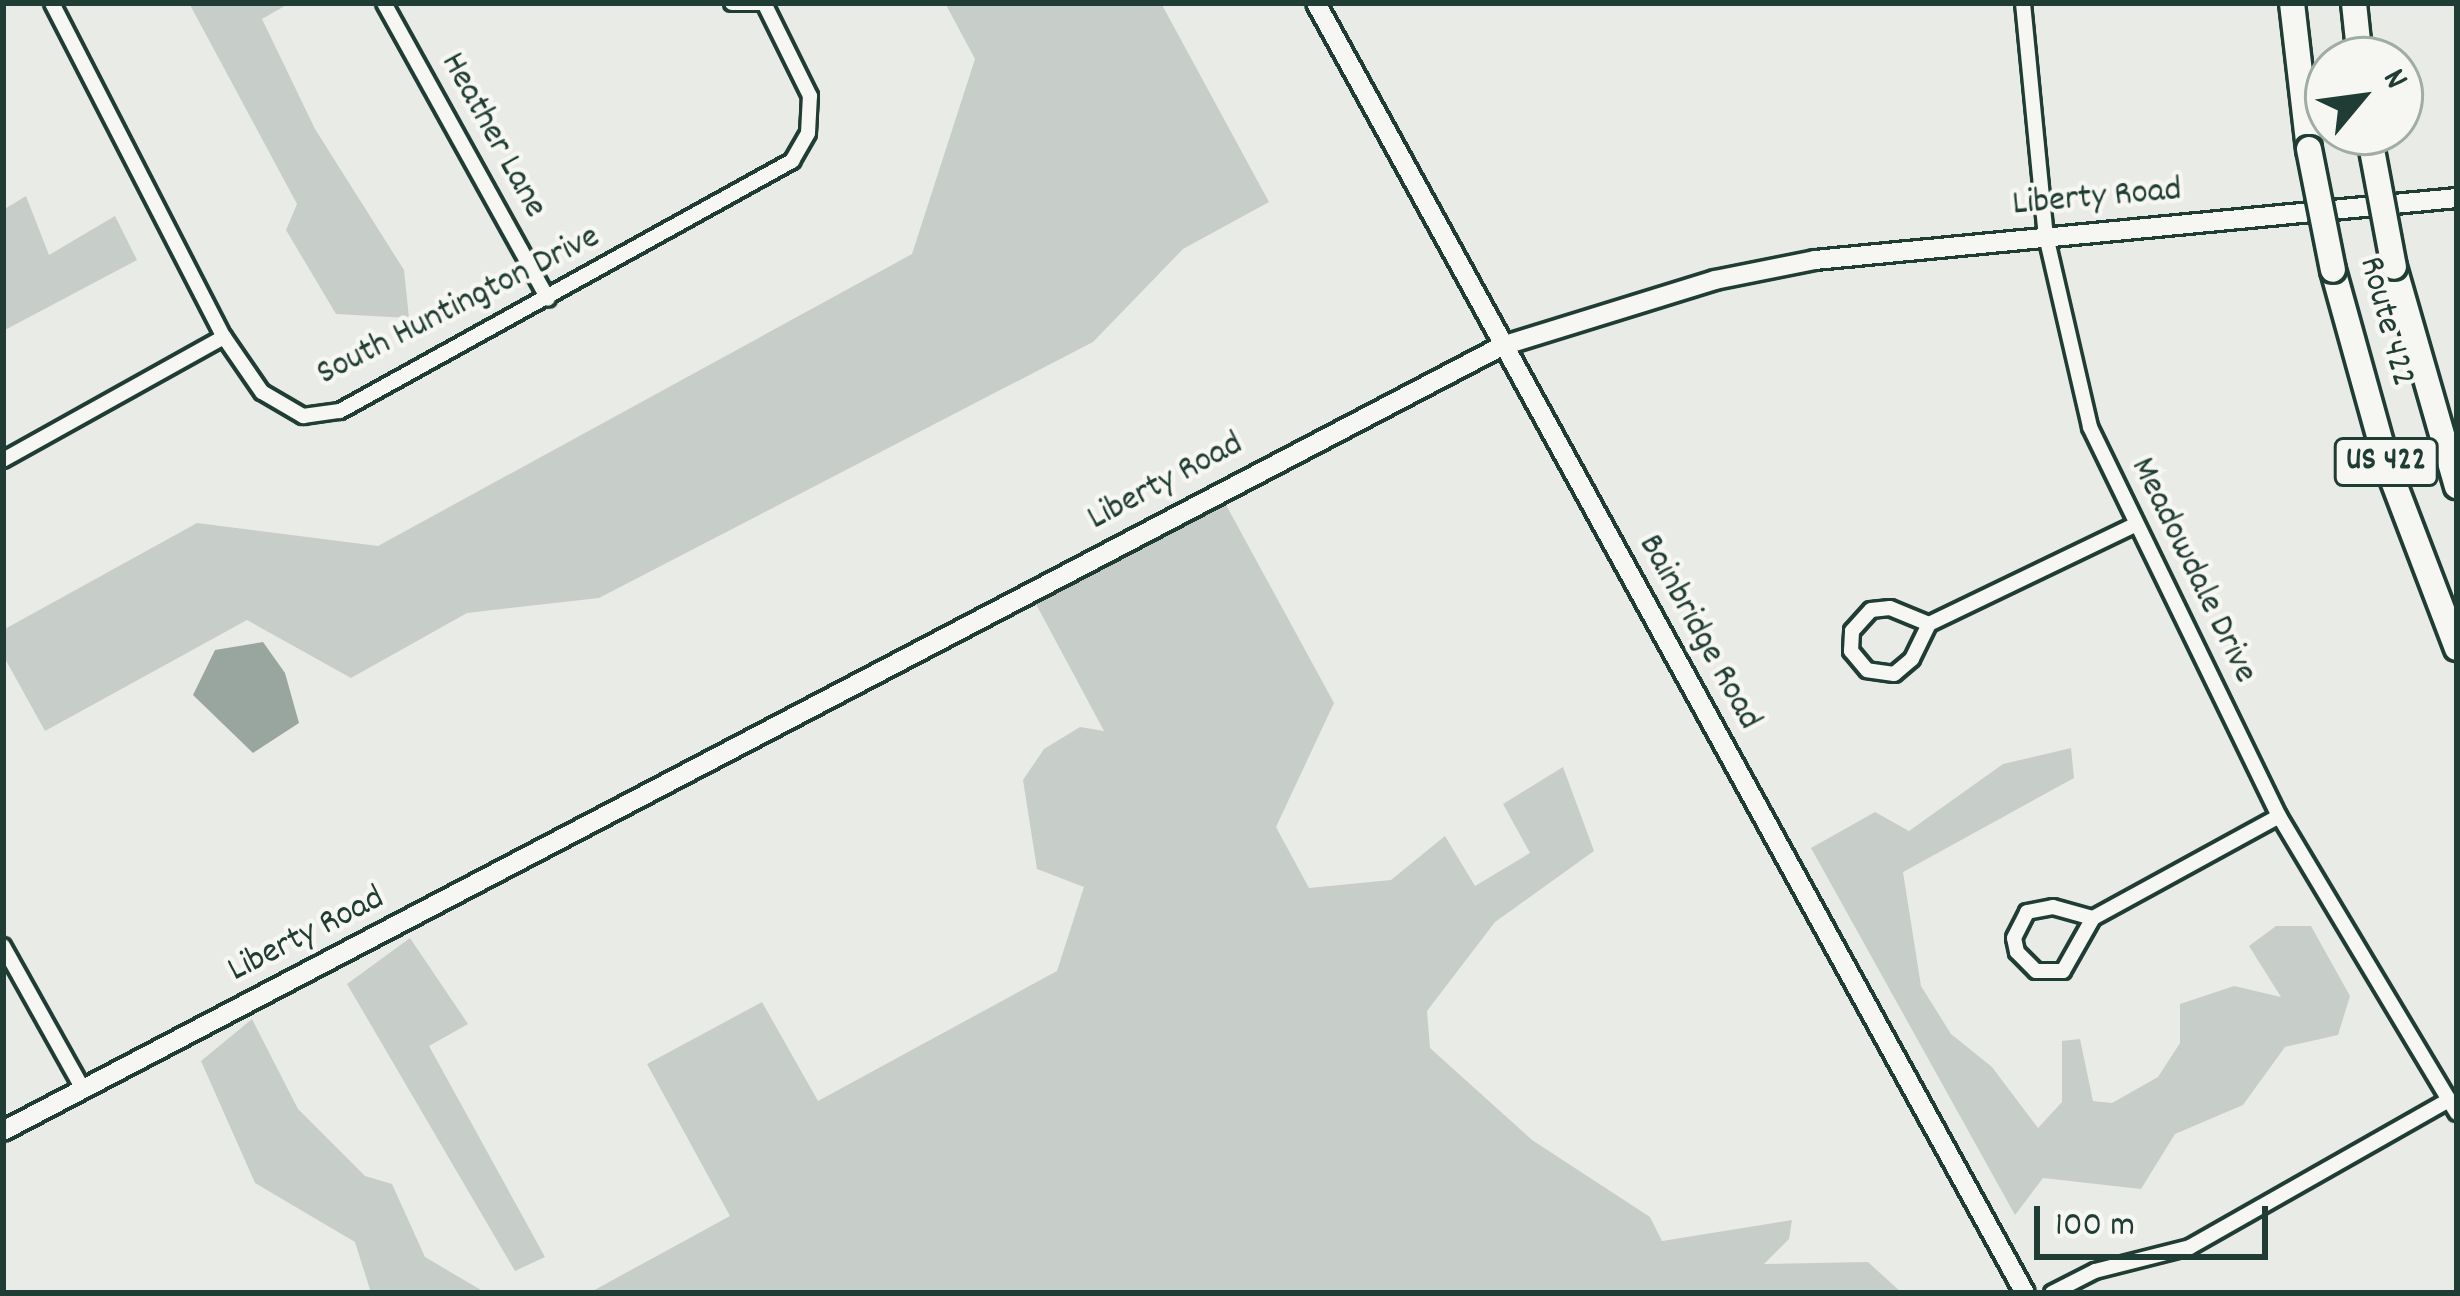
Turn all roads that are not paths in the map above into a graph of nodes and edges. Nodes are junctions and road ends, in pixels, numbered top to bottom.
1 (52, 3) edge
2 (384, 3) edge
3 (732, 3) edge
4 (764, 3) edge
5 (1316, 3) edge
6 (2023, 3) edge
7 (2292, 3) edge
8 (2354, 3) edge
9 (2357, 36) edge
10 (2374, 156) edge
11 (2457, 198) edge
12 (2046, 236) junction
13 (548, 299) junction
14 (224, 337) junction
15 (1502, 346) junction
16 (3, 460) edge
17 (2457, 486) edge
18 (2134, 525) junction
19 (1929, 624) junction
20 (2457, 647) edge
21 (2279, 816) junction
22 (2093, 918) junction
23 (3, 946) edge
24 (82, 1089) junction
25 (2453, 1107) edge
26 (3, 1131) edge
27 (2025, 1293) edge
28 (2052, 1293) edge

1 - 14 street, South Huntington Drive
2 - 13 street, Heather Lane
3 - 4 street, South Huntington Drive
4 - 13 street, South Huntington Drive
5 - 15 street, Bainbridge Road
6 - 12 street, Meadowdale Drive
7 - 20 highway, Route 422 / US 422, bridge
8 - 9 highway
10 - 17 highway, Route 422 / US 422, bridge
11 - 12 street, Liberty Road
12 - 15 street, Liberty Road
12 - 18 street, Meadowdale Drive
13 - 14 street, South Huntington Drive
14 - 16 street
15 - 24 street, Liberty Road
15 - 27 street, Bainbridge Road
18 - 19 street
18 - 21 street, Meadowdale Drive
19 - 19 street
21 - 22 street
21 - 25 street, Meadowdale Drive
22 - 22 street
23 - 24 street
24 - 26 street, Liberty Road
25 - 28 street

